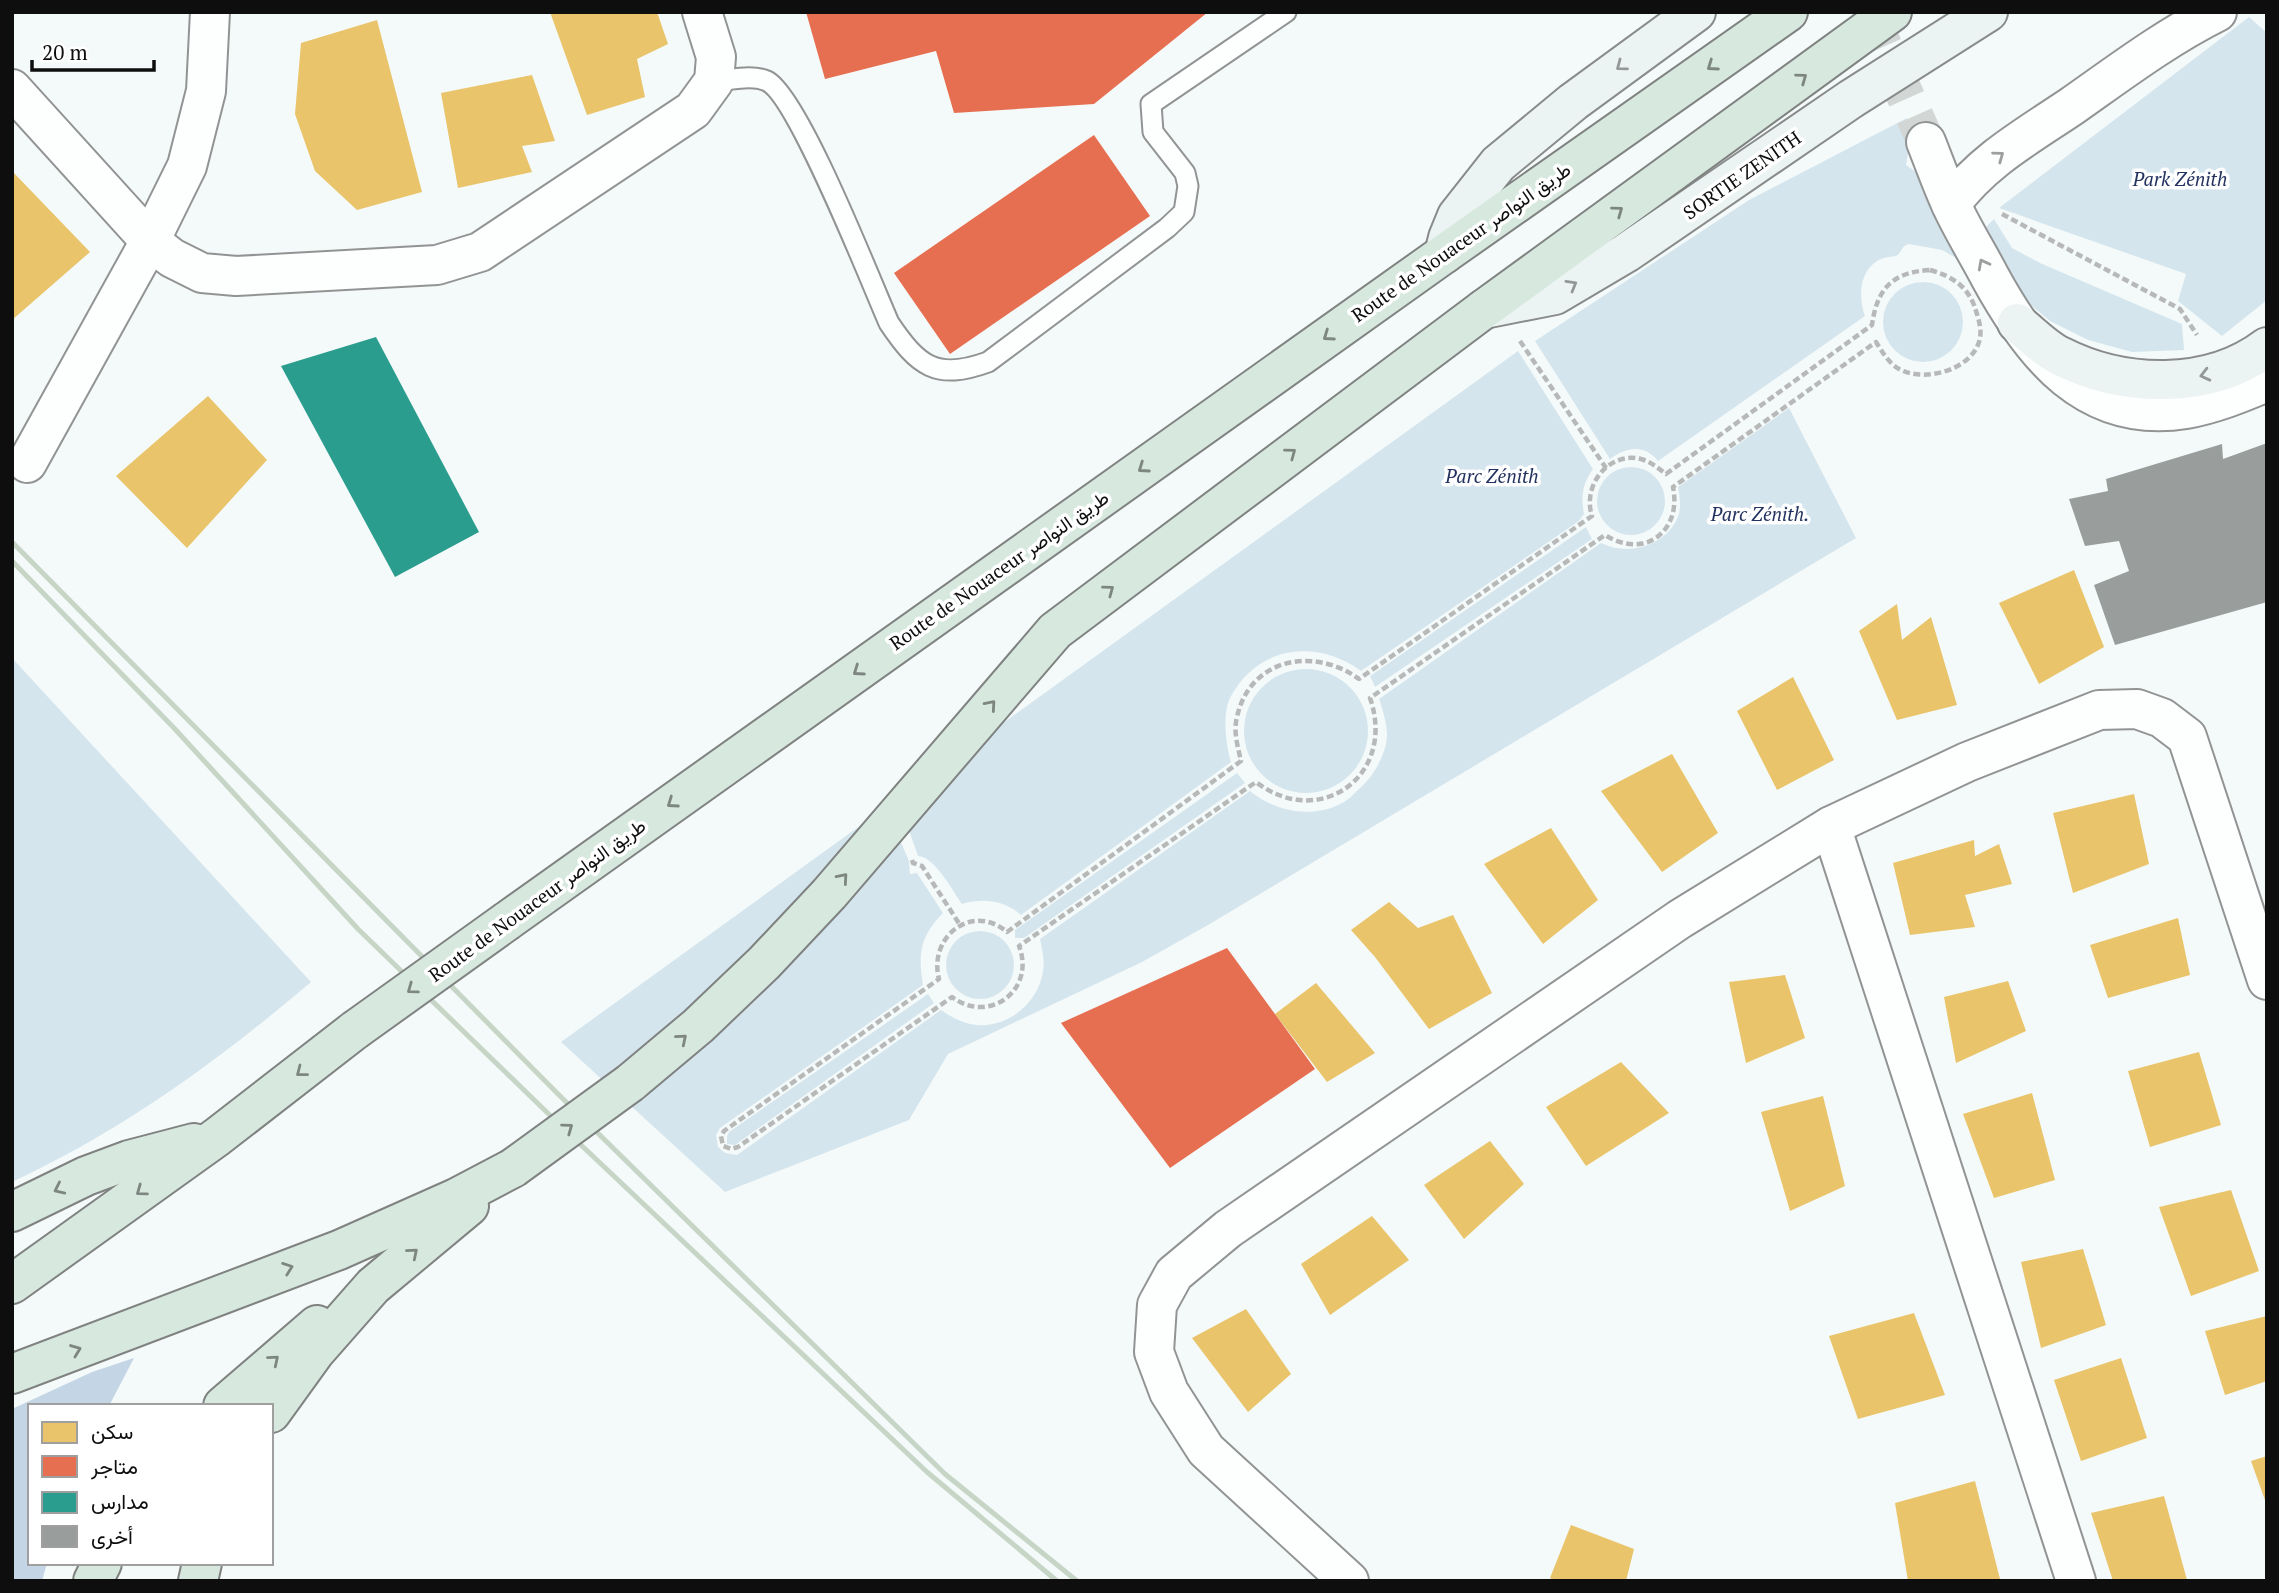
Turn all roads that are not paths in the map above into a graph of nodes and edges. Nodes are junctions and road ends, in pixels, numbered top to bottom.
1 (210, 12) edge
2 (702, 12) edge
3 (1286, 12) edge
4 (1696, 12) edge
5 (1788, 12) edge
6 (1892, 12) edge
7 (1988, 12) edge
8 (2021, 12) edge
9 (2217, 12) edge
10 (714, 81) junction
11 (12, 89) edge
12 (1851, 99) junction
13 (1926, 142) tunnel mouth
14 (1957, 194) junction
15 (150, 241) junction
16 (1444, 254) junction
17 (1484, 309) junction
18 (2018, 323) junction
19 (2267, 347) edge
20 (2267, 382) edge
21 (27, 463) dead end
22 (1831, 826) junction
23 (2267, 980) edge
24 (217, 1137) junction
25 (513, 1168) junction
26 (12, 1212) edge
27 (12, 1284) edge
28 (373, 1286) junction
29 (12, 1374) edge
30 (225, 1404) edge
31 (273, 1410) edge
32 (101, 1565) edge
33 (93, 1581) edge
34 (1349, 1581) edge
35 (2076, 1581) edge

1 - 15 street
2 - 10 street
3 - 10 lane
4 -> 16 main road
5 -> 16 highway, Route de Nouaceur طريق النواصر
17 -> 6 highway
7 - 12 main road, SORTIE ZENITH
8 - 12 main road
14 -> 9 street
10 - 15 street
11 - 15 street
17 -> 12 main road, SORTIE ZENITH
13 - 14 street
18 -> 14 street
15 - 21 street
16 -> 24 highway, Route de Nouaceur طريق النواصر, bridge
25 -> 17 highway, bridge
19 -> 18 main road
18 - 20 street
22 - 23 street
22 - 34 street
22 - 35 street
24 -> 26 highway
24 -> 27 highway, Route de Nouaceur طريق النواصر
28 -> 25 highway
29 -> 25 highway
30 -> 28 highway
28 - 31 highway
32 - 33 highway

